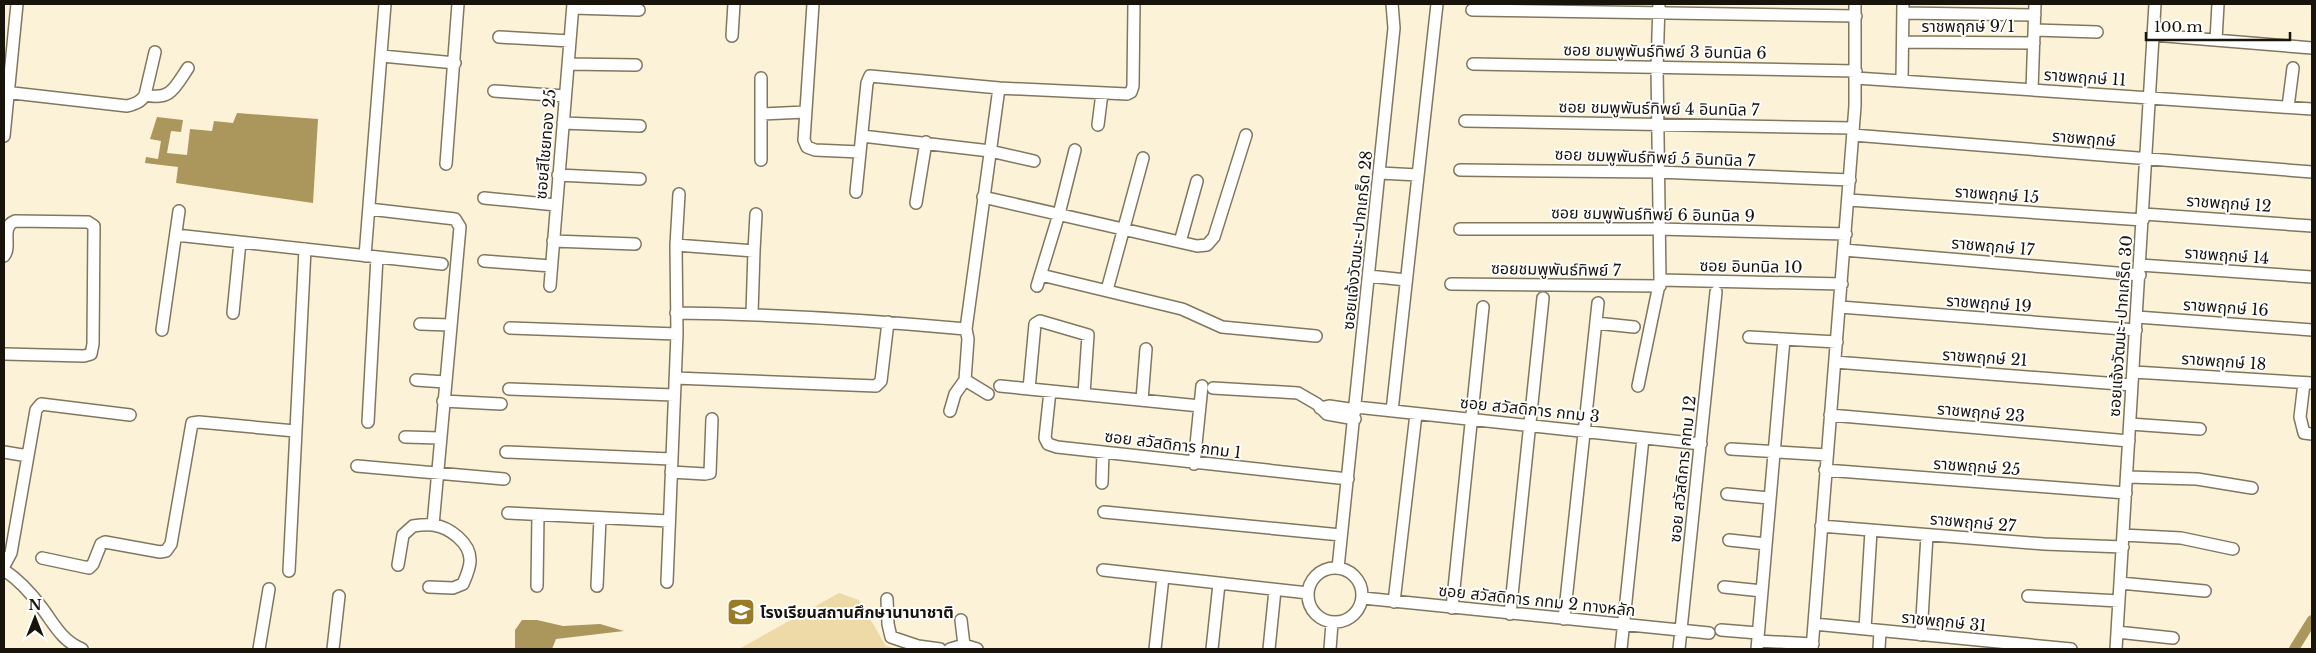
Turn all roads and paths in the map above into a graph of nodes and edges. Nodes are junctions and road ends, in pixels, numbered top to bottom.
1 (17, 4) edge
2 (385, 4) edge
3 (458, 4) edge
4 (734, 4) edge
5 (813, 4) edge
6 (1134, 4) edge
7 (1392, 4) edge
8 (1437, 4) edge
9 (1856, 4) edge
10 (2155, 4) edge
11 (2218, 4) edge
12 (573, 6) edge
13 (615, 6) edge
14 (1659, 8) edge
15 (1903, 8) edge
16 (2035, 9) edge
17 (639, 10) dead end
18 (1472, 10) dead end
19 (1856, 16) junction
20 (2035, 30) junction
21 (2097, 32) dead end
22 (2153, 35) junction
23 (732, 36) dead end
24 (498, 37) dead end
25 (2216, 40) junction
26 (570, 41) junction
27 (1903, 42) junction
28 (2034, 43) junction
29 (2312, 48) edge
30 (155, 52) dead end
31 (382, 56) junction
32 (455, 63) junction
33 (568, 64) junction
34 (1473, 64) dead end
35 (636, 65) dead end
36 (1657, 67) junction
37 (188, 68) dead end
38 (2293, 68) dead end
39 (1856, 74) junction
40 (761, 78) dead end
41 (1902, 80) junction
42 (999, 88) junction
43 (494, 90) dead end
44 (2032, 90) junction
45 (6, 92) edge
46 (1102, 93) junction
47 (145, 94) junction
48 (565, 96) junction
49 (2151, 98) junction
50 (2288, 107) junction
51 (2312, 109) edge
52 (805, 112) junction
53 (761, 114) junction
54 (1465, 121) dead end
55 (563, 123) junction
56 (1658, 123) junction
57 (1098, 125) dead end
58 (640, 126) dead end
59 (1853, 132) junction
60 (1246, 135) dead end
61 (4, 136) edge
62 (862, 136) junction
63 (926, 142) junction
64 (990, 150) junction
65 (1075, 150) dead end
66 (860, 152) junction
67 (1143, 158) dead end
68 (2147, 159) junction
69 (761, 160) dead end
70 (1034, 161) dead end
71 (446, 164) dead end
72 (1460, 170) dead end
73 (1658, 172) junction
74 (2312, 172) edge
75 (1380, 173) junction
76 (558, 175) junction
77 (1418, 176) junction
78 (640, 179) dead end
79 (1850, 180) junction
80 (1197, 181) dead end
81 (856, 192) dead end
82 (679, 194) dead end
83 (982, 197) junction
84 (484, 198) dead end
85 (1849, 200) junction
86 (916, 203) dead end
87 (556, 205) junction
88 (369, 208) junction
89 (178, 211) dead end
90 (756, 214) dead end
91 (1059, 214) junction
92 (2143, 217) junction
93 (2312, 226) edge
94 (1460, 228) dead end
95 (1123, 229) junction
96 (1659, 229) junction
97 (1846, 234) junction
98 (176, 235) junction
99 (553, 241) junction
100 (240, 242) junction
101 (1180, 242) junction
102 (635, 244) dead end
103 (676, 245) junction
104 (305, 250) junction
105 (1844, 250) junction
106 (754, 251) junction
107 (4, 256) edge
108 (365, 256) junction
109 (377, 257) junction
110 (484, 261) dead end
111 (442, 264) dead end
112 (551, 266) junction
113 (2140, 270) junction
114 (1041, 275) junction
115 (1369, 276) junction
116 (2312, 278) edge
117 (1406, 280) junction
118 (1660, 283) junction
119 (1451, 284) dead end
120 (1842, 284) junction
121 (550, 286) dead end
122 (1037, 286) dead end
123 (1107, 290) junction
124 (1716, 292) dead end
125 (1543, 298) dead end
126 (1598, 303) dead end
127 (1483, 307) dead end
128 (1840, 308) junction
129 (233, 313) dead end
130 (676, 313) junction
131 (752, 314) junction
132 (2137, 316) junction
133 (888, 322) junction
134 (1596, 323) junction
135 (420, 324) dead end
136 (450, 325) junction
137 (510, 328) dead end
138 (1634, 328) dead end
139 (966, 329) junction
140 (162, 330) dead end
141 (2136, 330) junction
142 (2312, 330) edge
143 (677, 334) junction
144 (1316, 336) dead end
145 (1749, 338) dead end
146 (1784, 339) junction
147 (1837, 342) junction
148 (1146, 349) dead end
149 (4, 354) edge
150 (1835, 362) junction
151 (2134, 372) junction
152 (675, 378) junction
153 (416, 380) dead end
154 (964, 380) junction
155 (445, 382) junction
156 (2308, 383) edge
157 (2132, 385) junction
158 (1000, 386) dead end
159 (1638, 386) dead end
160 (509, 389) dead end
161 (1029, 389) junction
162 (1050, 391) junction
163 (988, 394) dead end
164 (1084, 394) junction
165 (674, 395) junction
166 (443, 400) junction
167 (1142, 400) junction
168 (501, 404) dead end
169 (1200, 406) junction
170 (950, 411) dead end
171 (1392, 411) junction
172 (1356, 412) junction
173 (1416, 414) junction
174 (130, 415) dead end
175 (1830, 415) junction
176 (712, 419) dead end
177 (1472, 420) junction
178 (368, 422) dead end
179 (2130, 424) junction
180 (1529, 426) junction
181 (2200, 429) dead end
182 (295, 431) junction
183 (1586, 432) junction
184 (2312, 434) edge
185 (405, 437) dead end
186 (440, 438) junction
187 (1643, 438) junction
188 (2129, 441) junction
189 (1701, 444) junction
190 (1731, 449) dead end
191 (4, 452) edge
192 (506, 452) dead end
193 (1103, 452) junction
194 (1773, 452) junction
195 (1827, 455) junction
196 (28, 456) junction
197 (671, 459) junction
198 (1194, 464) junction
199 (357, 466) dead end
200 (1826, 470) junction
201 (671, 472) junction
202 (436, 473) junction
203 (2127, 477) junction
204 (504, 479) dead end
205 (1348, 479) junction
206 (1102, 483) dead end
207 (2252, 488) dead end
208 (2126, 493) junction
209 (1727, 494) dead end
210 (1770, 498) junction
211 (1104, 512) dead end
212 (508, 513) dead end
213 (538, 514) junction
214 (600, 518) junction
215 (669, 521) junction
216 (433, 525) junction
217 (1821, 526) junction
218 (1871, 531) junction
219 (1927, 535) junction
220 (2123, 535) junction
221 (1341, 536) junction
222 (1730, 540) dead end
223 (1766, 544) junction
224 (2122, 547) junction
225 (2232, 549) dead end
226 (42, 558) dead end
227 (398, 565) dead end
228 (4, 568) edge
229 (1338, 568) junction
230 (1103, 570) dead end
231 (289, 571) dead end
232 (1163, 577) junction
233 (667, 582) dead end
234 (2120, 583) junction
235 (1219, 584) junction
236 (537, 586) dead end
237 (597, 586) dead end
238 (429, 587) dead end
239 (1724, 587) dead end
240 (269, 589) dead end
241 (1275, 590) junction
242 (1762, 591) junction
243 (2205, 591) dead end
244 (1308, 593) junction
245 (339, 596) dead end
246 (2028, 596) dead end
247 (1363, 598) junction
248 (887, 599) dead end
249 (2119, 601) junction
250 (1394, 602) junction
251 (1452, 608) junction
252 (1510, 614) junction
253 (1564, 619) junction
254 (961, 620) dead end
255 (1332, 623) junction
256 (1814, 624) junction
257 (1624, 625) junction
258 (1865, 629) junction
259 (1681, 630) junction
260 (1721, 630) dead end
261 (1880, 631) junction
262 (2117, 632) junction
263 (1709, 633) dead end
264 (1921, 635) junction
265 (2173, 638) dead end
266 (1758, 641) edge
267 (964, 645) junction
268 (2008, 646) edge
269 (1813, 647) edge
270 (82, 649) edge
271 (259, 649) edge
272 (333, 649) edge
273 (940, 649) edge
274 (950, 649) edge
275 (977, 649) edge
276 (1155, 649) edge
277 (1212, 649) edge
278 (1269, 649) edge
279 (1330, 649) edge
280 (1621, 649) edge
281 (1679, 649) edge
282 (1879, 649) edge
283 (2064, 649) edge
284 (2116, 649) edge

1 - 45 street
2 - 31 street
3 - 32 street
4 - 23 street
5 - 52 street
6 - 46 street
7 - 75 street, ซอยแจ้งวัฒนะ-ปากเกร็ด 28
8 - 77 street
9 - 19 street
10 - 22 street, ซอยแจ้งวัฒนะ-ปากเกร็ด 30
11 - 25 street
12 - 13 street
12 - 26 street, ซอยสีไชยทอง 25
13 - 17 street
14 - 18 street
14 - 19 street
14 - 36 street
15 - 16 street, ราชพฤกษ์ 9/1
15 - 27 street
16 - 20 street, ราชพฤกษ์ 9/1
19 - 39 street
20 - 21 street
20 - 28 street, ราชพฤกษ์ 9/1
22 - 25 street
22 - 49 street, ซอยแจ้งวัฒนะ-ปากเกร็ด 30
24 - 26 street
25 - 29 street
26 - 33 street, ซอยสีไชยทอง 25
27 - 28 street, ราชพฤกษ์ 9/1
27 - 41 street
28 - 44 street, ราชพฤกษ์ 9/1
30 - 47 street
31 - 32 street
31 - 88 street
32 - 71 street
33 - 35 street
33 - 48 street, ซอยสีไชยทอง 25
34 - 36 street, ซอย ชมพูพันธ์ทิพย์ 3 อินทนิล 6
36 - 39 street, ซอย ชมพูพันธ์ทิพย์ 3 อินทนิล 6
36 - 56 street
37 - 47 street
38 - 50 street
39 - 41 street, ราชพฤกษ์ 11
39 - 59 street
40 - 53 street
41 - 44 street, ราชพฤกษ์ 11
42 - 46 street
42 - 62 street
42 - 64 street
43 - 48 street
44 - 49 street, ราชพฤกษ์ 11
45 - 47 street
45 - 61 street
46 - 57 street
48 - 55 street, ซอยสีไชยทอง 25
49 - 50 street, ราชพฤกษ์ 11
49 - 68 street, ซอยแจ้งวัฒนะ-ปากเกร็ด 30
50 - 51 street, ราชพฤกษ์ 11
52 - 53 street
52 - 66 street
53 - 69 street
54 - 56 street, ซอย ชมพูพันธ์ทิพย์ 4 อินทนิล 7
55 - 58 street
55 - 76 street, ซอยสีไชยทอง 25
56 - 59 street, ซอย ชมพูพันธ์ทิพย์ 4 อินทนิล 7
56 - 73 street
59 - 68 street, ราชพฤกษ์
59 - 79 street
60 - 101 street
62 - 63 street
62 - 66 street
63 - 64 street
63 - 86 street
64 - 70 street
64 - 83 street
65 - 91 street
66 - 81 street
67 - 95 street
68 - 74 street, ราชพฤกษ์
68 - 92 street, ซอยแจ้งวัฒนะ-ปากเกร็ด 30
72 - 73 street, ซอย ชมพูพันธ์ทิพย์ 5 อินทนิล 7
73 - 79 street, ซอย ชมพูพันธ์ทิพย์ 5 อินทนิล 7
73 - 96 street
75 - 77 street
75 - 115 street, ซอยแจ้งวัฒนะ-ปากเกร็ด 28
76 - 78 street
76 - 87 street, ซอยสีไชยทอง 25
77 - 117 street
79 - 85 street
80 - 101 street
82 - 103 street
83 - 91 street
83 - 139 street
84 - 87 street
85 - 92 street, ราชพฤกษ์ 15
85 - 97 street
87 - 99 street, ซอยสีไชยทอง 25
88 - 108 street
88 - 136 street
89 - 98 street
90 - 106 street
91 - 95 street
91 - 114 street
92 - 93 street, ราชพฤกษ์ 12
92 - 113 street, ซอยแจ้งวัฒนะ-ปากเกร็ด 30
94 - 96 street, ซอย ชมพูพันธ์ทิพย์ 6 อินทนิล 9
95 - 101 street
95 - 123 street
96 - 97 street, ซอย ชมพูพันธ์ทิพย์ 6 อินทนิล 9
96 - 118 street
97 - 105 street
98 - 100 street
98 - 140 street
99 - 102 street
99 - 112 street, ซอยสีไชยทอง 25
100 - 104 street
100 - 129 street
103 - 106 street
103 - 130 street
104 - 108 street
104 - 182 street
105 - 113 street, ราชพฤกษ์ 17
105 - 120 street
106 - 131 street
107 - 149 street
108 - 109 street
109 - 111 street
109 - 178 street
110 - 112 street
112 - 121 street, ซอยสีไชยทอง 25
113 - 116 street, ราชพฤกษ์ 14
113 - 132 street, ซอยแจ้งวัฒนะ-ปากเกร็ด 30
114 - 122 street
114 - 123 street
115 - 117 street
115 - 172 street, ซอยแจ้งวัฒนะ-ปากเกร็ด 28
117 - 171 street
118 - 119 street, ซอยชมพูพันธ์ทิพย์ 7
118 - 120 street, ซอย อินทนิล 10
118 - 159 street
120 - 128 street
123 - 144 street
124 - 189 street, ซอย สวัสดิการ กทม 12
125 - 180 street
126 - 134 street
127 - 177 street
128 - 141 street, ราชพฤกษ์ 19
128 - 147 street
130 - 131 street
130 - 143 street
131 - 133 street
132 - 141 street, ซอยแจ้งวัฒนะ-ปากเกร็ด 30
132 - 142 street, ราชพฤกษ์ 16
133 - 139 street
133 - 152 street
134 - 138 street
134 - 183 street
135 - 136 street
136 - 155 street
137 - 143 street
139 - 154 street
141 - 151 street, ซอยแจ้งวัฒนะ-ปากเกร็ด 30
143 - 152 street
145 - 146 street
146 - 147 street
146 - 194 street
147 - 150 street
148 - 167 street
150 - 157 street, ราชพฤกษ์ 21
150 - 175 street
151 - 156 street, ราชพฤกษ์ 18
151 - 157 street, ซอยแจ้งวัฒนะ-ปากเกร็ด 30
152 - 165 street
153 - 155 street
154 - 163 street
154 - 170 street
155 - 166 street
156 - 184 street
157 - 179 street, ซอยแจ้งวัฒนะ-ปากเกร็ด 30
158 - 161 street
160 - 165 street
161 - 162 street
161 - 164 street
162 - 164 street
162 - 193 street, ซอย สวัสดิการ กทม 1
164 - 167 street
165 - 197 street
166 - 168 street
166 - 186 street
167 - 169 street
169 - 172 street, ซอย สวัสดิการ กทม 3
169 - 198 street
171 - 172 street, ซอย สวัสดิการ กทม 3
171 - 173 street, ซอย สวัสดิการ กทม 3
172 - 205 street, ซอยแจ้งวัฒนะ-ปากเกร็ด 28
173 - 177 street, ซอย สวัสดิการ กทม 3
173 - 250 street
174 - 196 street
175 - 188 street, ราชพฤกษ์ 23
175 - 195 street
176 - 201 street
177 - 180 street, ซอย สวัสดิการ กทม 3
177 - 251 street
179 - 181 street
179 - 188 street, ซอยแจ้งวัฒนะ-ปากเกร็ด 30
180 - 183 street, ซอย สวัสดิการ กทม 3
180 - 252 street
182 - 226 street
182 - 231 street
183 - 187 street, ซอย สวัสดิการ กทม 3
183 - 253 street
185 - 186 street
186 - 202 street
187 - 189 street, ซอย สวัสดิการ กทม 3
187 - 257 street
188 - 203 street, ซอยแจ้งวัฒนะ-ปากเกร็ด 30
189 - 259 street, ซอย สวัสดิการ กทม 12
190 - 194 street
191 - 196 street
192 - 197 street
193 - 198 street, ซอย สวัสดิการ กทม 1
193 - 206 street
194 - 195 street
194 - 210 street
195 - 200 street
196 - 228 street
197 - 201 street
198 - 205 street, ซอย สวัสดิการ กทม 1
199 - 202 street
200 - 208 street, ราชพฤกษ์ 25
200 - 217 street
201 - 215 street
202 - 204 street
202 - 216 street
203 - 207 street
203 - 208 street, ซอยแจ้งวัฒนะ-ปากเกร็ด 30
205 - 221 street, ซอยแจ้งวัฒนะ-ปากเกร็ด 28
208 - 220 street, ซอยแจ้งวัฒนะ-ปากเกร็ด 30
209 - 210 street
210 - 223 street
211 - 221 street
212 - 213 street
213 - 214 street
213 - 236 street
214 - 215 street
214 - 237 street
215 - 233 street
216 - 227 street
216 - 238 street
217 - 218 street, ราชพฤกษ์ 27
217 - 256 street
218 - 219 street, ราชพฤกษ์ 27
218 - 258 street
219 - 224 street, ราชพฤกษ์ 27
219 - 264 street
220 - 224 street, ซอยแจ้งวัฒนะ-ปากเกร็ด 30
220 - 225 street
221 - 229 street, ซอยแจ้งวัฒนะ-ปากเกร็ด 28
222 - 223 street
223 - 242 street
224 - 234 street, ซอยแจ้งวัฒนะ-ปากเกร็ด 30
228 - 270 street
229 - 244 street
229 - 247 street
230 - 232 street
232 - 235 street
232 - 276 street
234 - 243 street
234 - 249 street, ซอยแจ้งวัฒนะ-ปากเกร็ด 30
235 - 241 street
235 - 277 street
239 - 242 street
240 - 271 street
241 - 244 street
241 - 278 street
242 - 266 street
244 - 255 street
245 - 272 street
246 - 249 street
247 - 250 street, ซอย สวัสดิการ กทม 2 ทางหลัก
247 - 255 street
248 - 273 street
249 - 262 street, ซอยแจ้งวัฒนะ-ปากเกร็ด 30
250 - 251 street, ซอย สวัสดิการ กทม 2 ทางหลัก
251 - 252 street, ซอย สวัสดิการ กทม 2 ทางหลัก
252 - 253 street, ซอย สวัสดิการ กทม 2 ทางหลัก
253 - 257 street, ซอย สวัสดิการ กทม 2 ทางหลัก
254 - 267 street
255 - 279 street
256 - 258 street, ราชพฤกษ์ 31
256 - 269 street
257 - 259 street, ซอย สวัสดิการ กทม 2 ทางหลัก
257 - 280 street
258 - 261 street, ราชพฤกษ์ 31
259 - 263 street, ซอย สวัสดิการ กทม 2 ทางหลัก
259 - 281 street, ซอย สวัสดิการ กทม 12
260 - 266 street
261 - 264 street, ราชพฤกษ์ 31
261 - 282 street
262 - 265 street
262 - 284 street, ซอยแจ้งวัฒนะ-ปากเกร็ด 30
264 - 268 street, ราชพฤกษ์ 31
266 - 269 street
267 - 274 street
267 - 275 street
268 - 283 street, ราชพฤกษ์ 31

